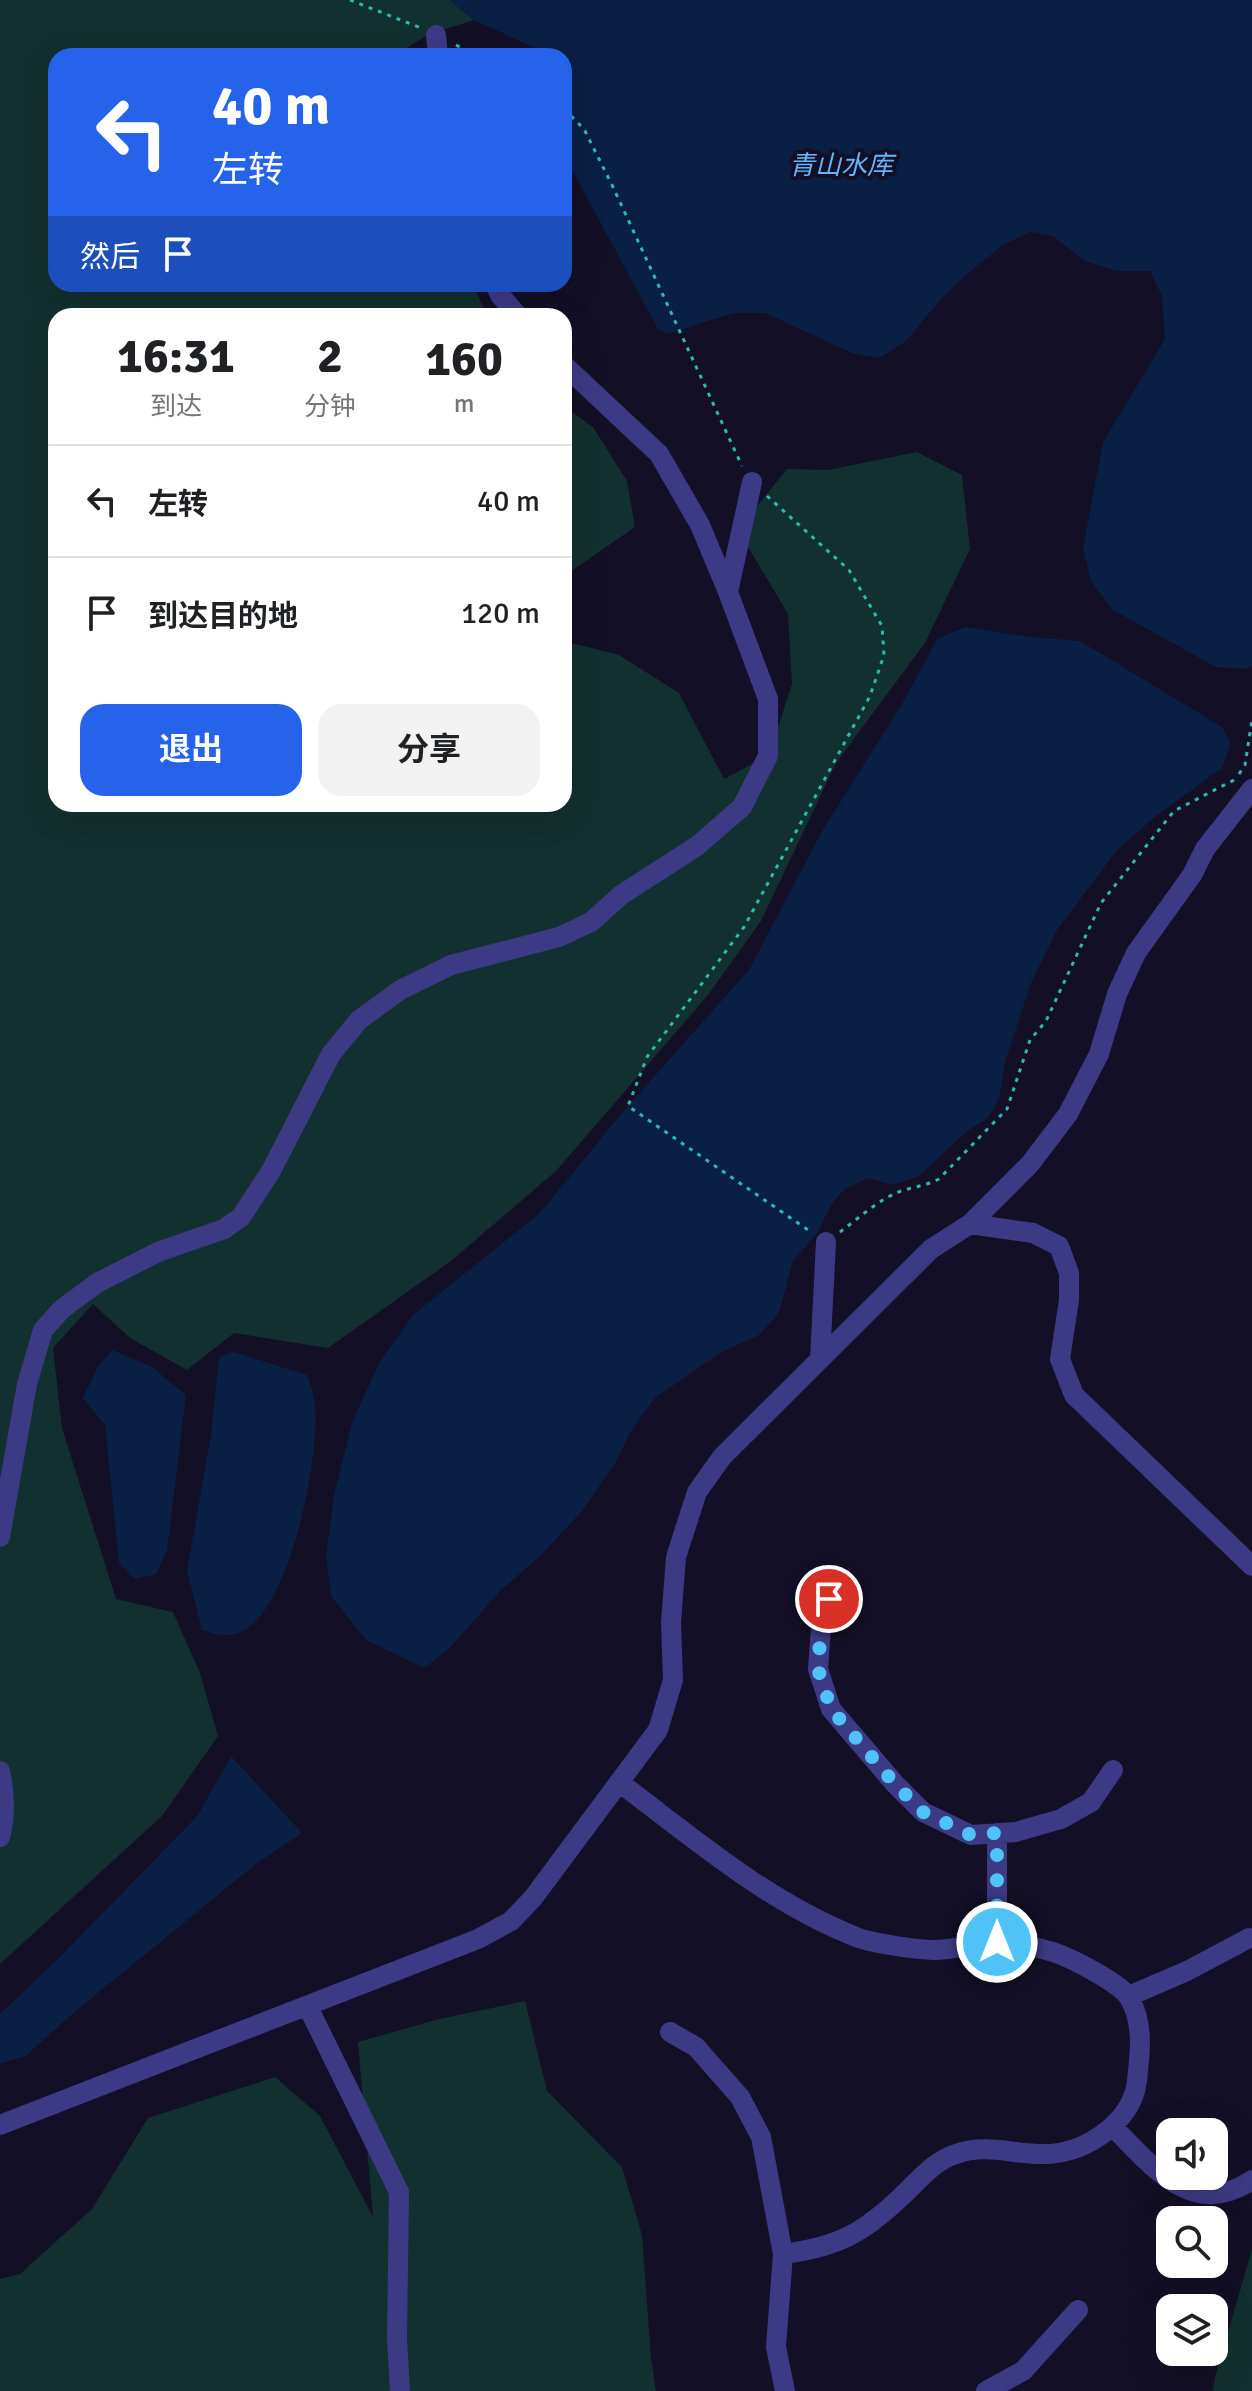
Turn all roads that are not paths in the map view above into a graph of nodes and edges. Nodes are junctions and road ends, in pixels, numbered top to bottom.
1 (499, 292) edge
2 (511, 308) edge
3 (572, 372) edge
4 (752, 482) dead end
5 (728, 592) junction
6 (1252, 789) edge
7 (970, 1224) junction
8 (826, 1242) road end
9 (820, 1359) junction
10 (0, 1537) edge
11 (1252, 1566) edge
12 (829, 1599) dead end
13 (1113, 1770) dead end
14 (0, 1771) edge
15 (619, 1782) junction
16 (997, 1833) junction
17 (0, 1837) edge
18 (1249, 1938) dead end
19 (997, 1942) junction
20 (1129, 1996) junction
21 (308, 2007) junction
22 (670, 2032) dead end
23 (0, 2125) edge
24 (1113, 2127) junction
25 (1252, 2180) edge
26 (783, 2254) junction
27 (1078, 2310) dead end
28 (400, 2391) edge
29 (785, 2391) edge
30 (986, 2391) edge

1 - 2 street
3 - 5 street
4 - 5 street
5 - 10 street
6 - 7 street
7 - 9 street
7 - 11 street
8 - 9 street
9 - 15 street
12 - 16 street
13 - 16 street
14 - 17 street
15 - 19 street
15 - 21 street
16 - 19 street
18 - 20 street
19 - 20 street
20 - 24 street
21 - 23 street
21 - 28 street
22 - 26 street
24 - 25 street
24 - 26 street
26 - 29 street
27 - 30 street

